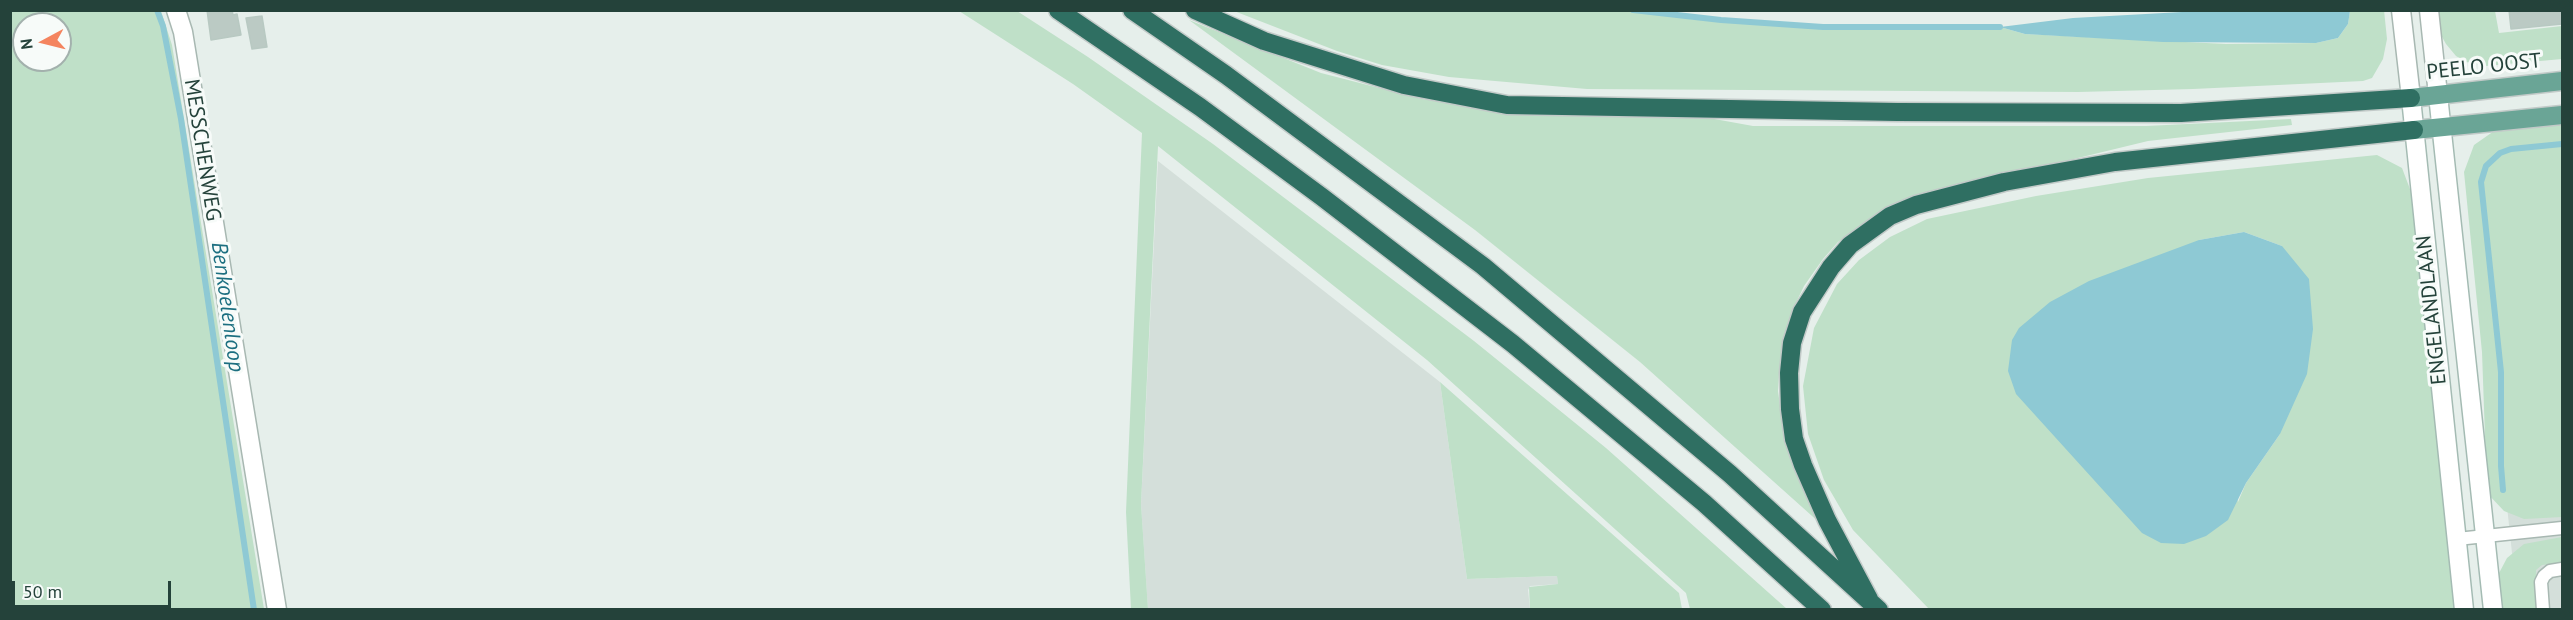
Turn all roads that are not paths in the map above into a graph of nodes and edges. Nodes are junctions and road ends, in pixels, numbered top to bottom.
1 (176, 10) edge
2 (1058, 10) edge
3 (1132, 10) edge
4 (1195, 10) edge
5 (2401, 10) edge
6 (2429, 10) edge
7 (2562, 81) edge
8 (2438, 95) junction
9 (2411, 98) junction
10 (2562, 115) edge
11 (2441, 127) junction
12 (2414, 130) junction
13 (2562, 528) edge
14 (2485, 536) junction
15 (2457, 539) junction
16 (2562, 569) edge
17 (1874, 604) edge
18 (278, 609) edge
19 (1822, 609) edge
20 (2464, 609) edge
21 (2493, 609) edge
22 (2543, 609) edge

1 - 18 main road, MESSCHENWEG
2 - 19 highway
3 - 17 highway
4 - 9 highway
5 - 9 main road, ENGELANDLAAN
6 - 8 main road, ENGELANDLAAN
7 - 8 main road, PEELO OOST
8 - 9 main road, PEELO OOST
8 - 11 main road, ENGELANDLAAN
9 - 12 main road, ENGELANDLAAN
10 - 11 main road
11 - 12 main road
11 - 14 main road, ENGELANDLAAN
12 - 15 main road, ENGELANDLAAN
12 - 17 highway
13 - 14 lane
14 - 15 lane
14 - 21 main road, ENGELANDLAAN
15 - 20 main road, ENGELANDLAAN
16 - 22 lane

